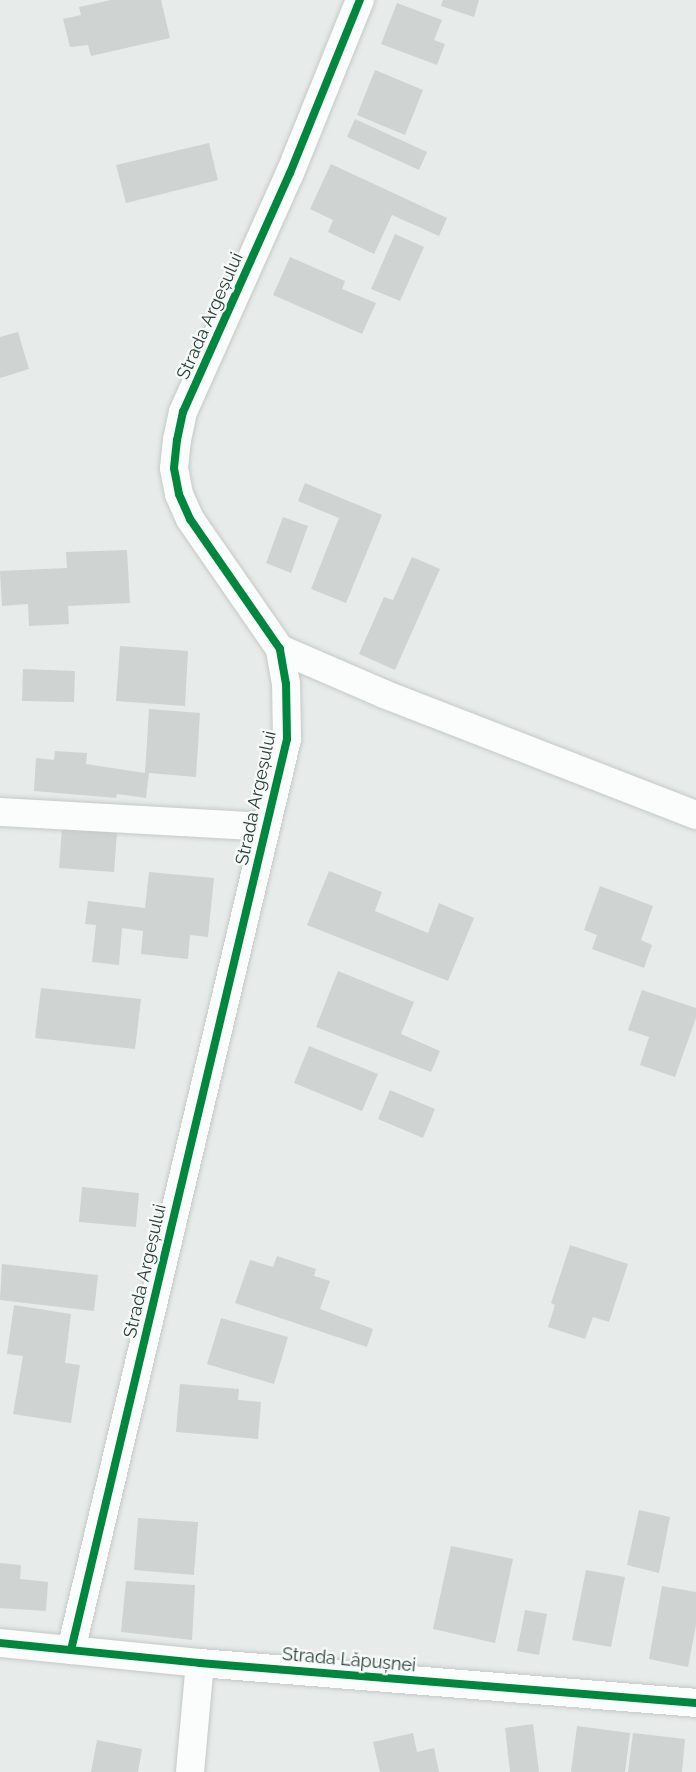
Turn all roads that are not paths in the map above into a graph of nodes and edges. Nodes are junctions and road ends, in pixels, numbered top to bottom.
1 (360, 0) edge
2 (280, 649) junction
3 (0, 812) edge
4 (696, 815) edge
5 (266, 827) junction
6 (0, 1643) edge
7 (71, 1650) junction
8 (200, 1663) junction
9 (696, 1704) edge
10 (190, 1772) edge

1 - 2 street, Strada Argeșului
2 - 4 street
2 - 5 street, Strada Argeșului
3 - 5 street
5 - 7 street, Strada Argeșului
6 - 7 street, Strada Lăpușnei
7 - 8 street, Strada Lăpușnei
8 - 9 street, Strada Lăpușnei
8 - 10 street

